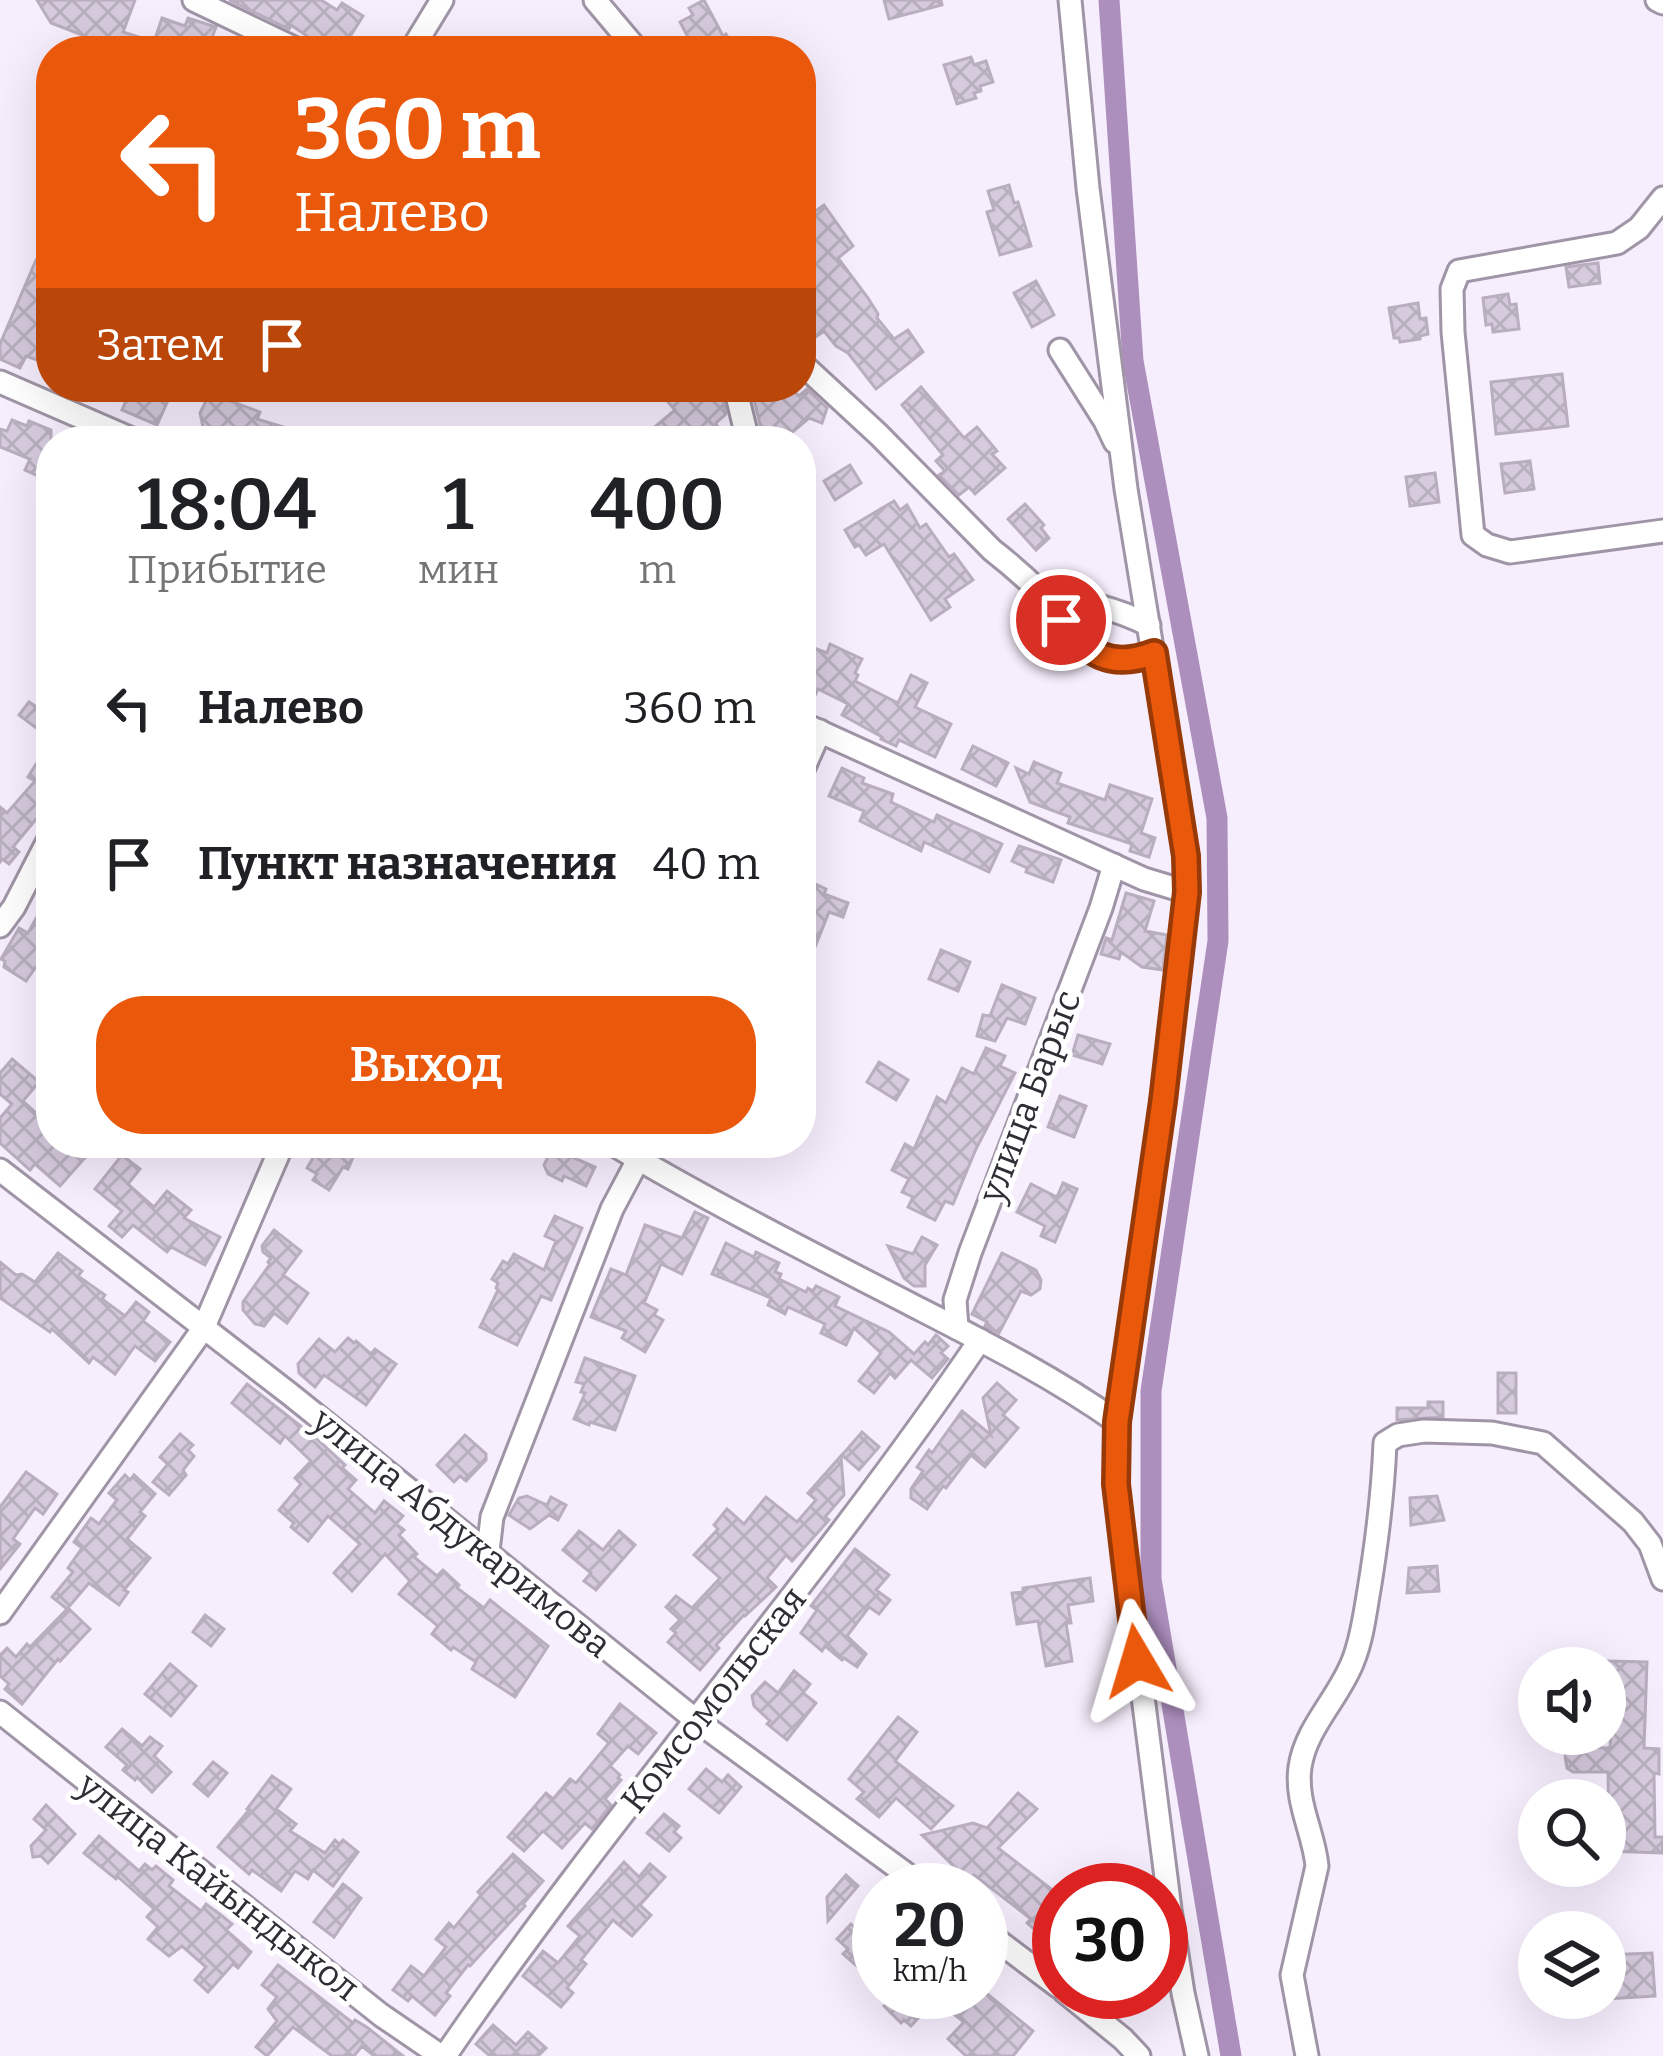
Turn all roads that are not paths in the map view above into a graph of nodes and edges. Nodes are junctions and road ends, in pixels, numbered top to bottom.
1 (194, 0) edge
2 (442, 0) edge
3 (595, 0) edge
4 (1070, 0) edge
5 (269, 36) edge
6 (420, 36) edge
7 (625, 36) edge
8 (1662, 200) edge
9 (1060, 350) dead end
10 (816, 377) edge
11 (0, 382) edge
12 (36, 398) edge
13 (46, 402) edge
14 (101, 426) edge
15 (1122, 459) junction
16 (1663, 532) edge
17 (1045, 597) junction
18 (1149, 625) junction
19 (1154, 653) junction
20 (816, 730) edge
21 (36, 864) edge
22 (1114, 866) junction
23 (1187, 892) junction
24 (0, 926) edge
25 (277, 1158) edge
26 (638, 1158) edge
27 (654, 1158) edge
28 (0, 1170) edge
29 (957, 1328) junction
30 (203, 1329) junction
31 (980, 1340) junction
32 (1117, 1422) junction
33 (488, 1551) junction
34 (1663, 1579) edge
35 (0, 1613) edge
36 (0, 1712) edge
37 (697, 1721) junction
38 (891, 1863) edge
39 (1008, 1948) edge
40 (1032, 1966) edge
41 (1096, 2019) edge
42 (443, 2056) edge
43 (1139, 2056) edge
44 (1197, 2056) edge
45 (1307, 2056) edge

1 - 5 street
2 - 6 street
3 - 7 street
4 - 15 street
8 - 16 street
9 - 15 street
10 - 17 street
11 - 12 street
13 - 14 street
15 - 18 street
17 - 18 street
17 - 19 street
18 - 19 street
19 - 23 street
20 - 22 street
21 - 24 street
22 - 23 street
22 - 29 street, улица Барыс
23 - 32 street
25 - 30 street
26 - 33 street
27 - 29 street
28 - 30 street, улица Абдукаримова
29 - 31 street
30 - 33 street, улица Абдукаримова
30 - 35 street
31 - 32 street
31 - 37 street, Комсомольская
32 - 44 street
33 - 37 street, улица Абдукаримова
34 - 45 street
36 - 42 street, улица Кайындыкол
37 - 38 street, улица Абдукаримова
37 - 42 street, Комсомольская
39 - 40 street
41 - 43 street

